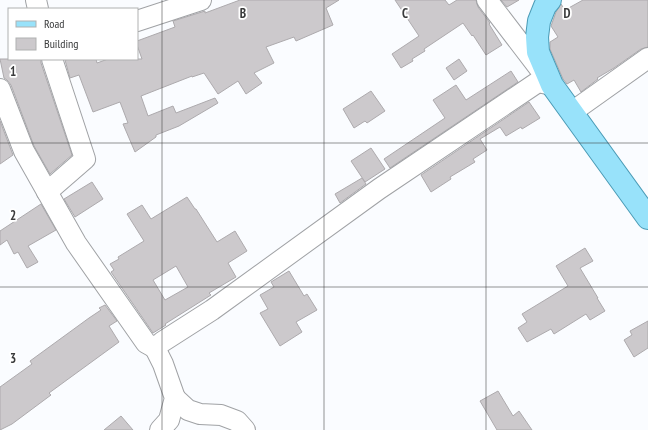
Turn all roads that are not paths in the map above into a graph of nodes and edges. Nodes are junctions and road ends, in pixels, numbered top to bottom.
1 (201, 0) edge
2 (487, 0) edge
3 (550, 0) edge
4 (138, 21) edge
5 (648, 58) edge
6 (52, 60) edge
7 (552, 85) junction
8 (0, 89) edge
9 (572, 112) junction
10 (47, 192) junction
11 (648, 218) edge
12 (155, 348) junction
13 (175, 398) junction
14 (160, 430) edge
15 (245, 430) edge

1 - 4 street
2 - 7 street
3 - 7 main road
5 - 9 street
6 - 10 street
7 - 9 main road
7 - 12 street
8 - 10 street
9 - 11 main road
10 - 12 street
12 - 13 street
13 - 14 street
13 - 15 street

